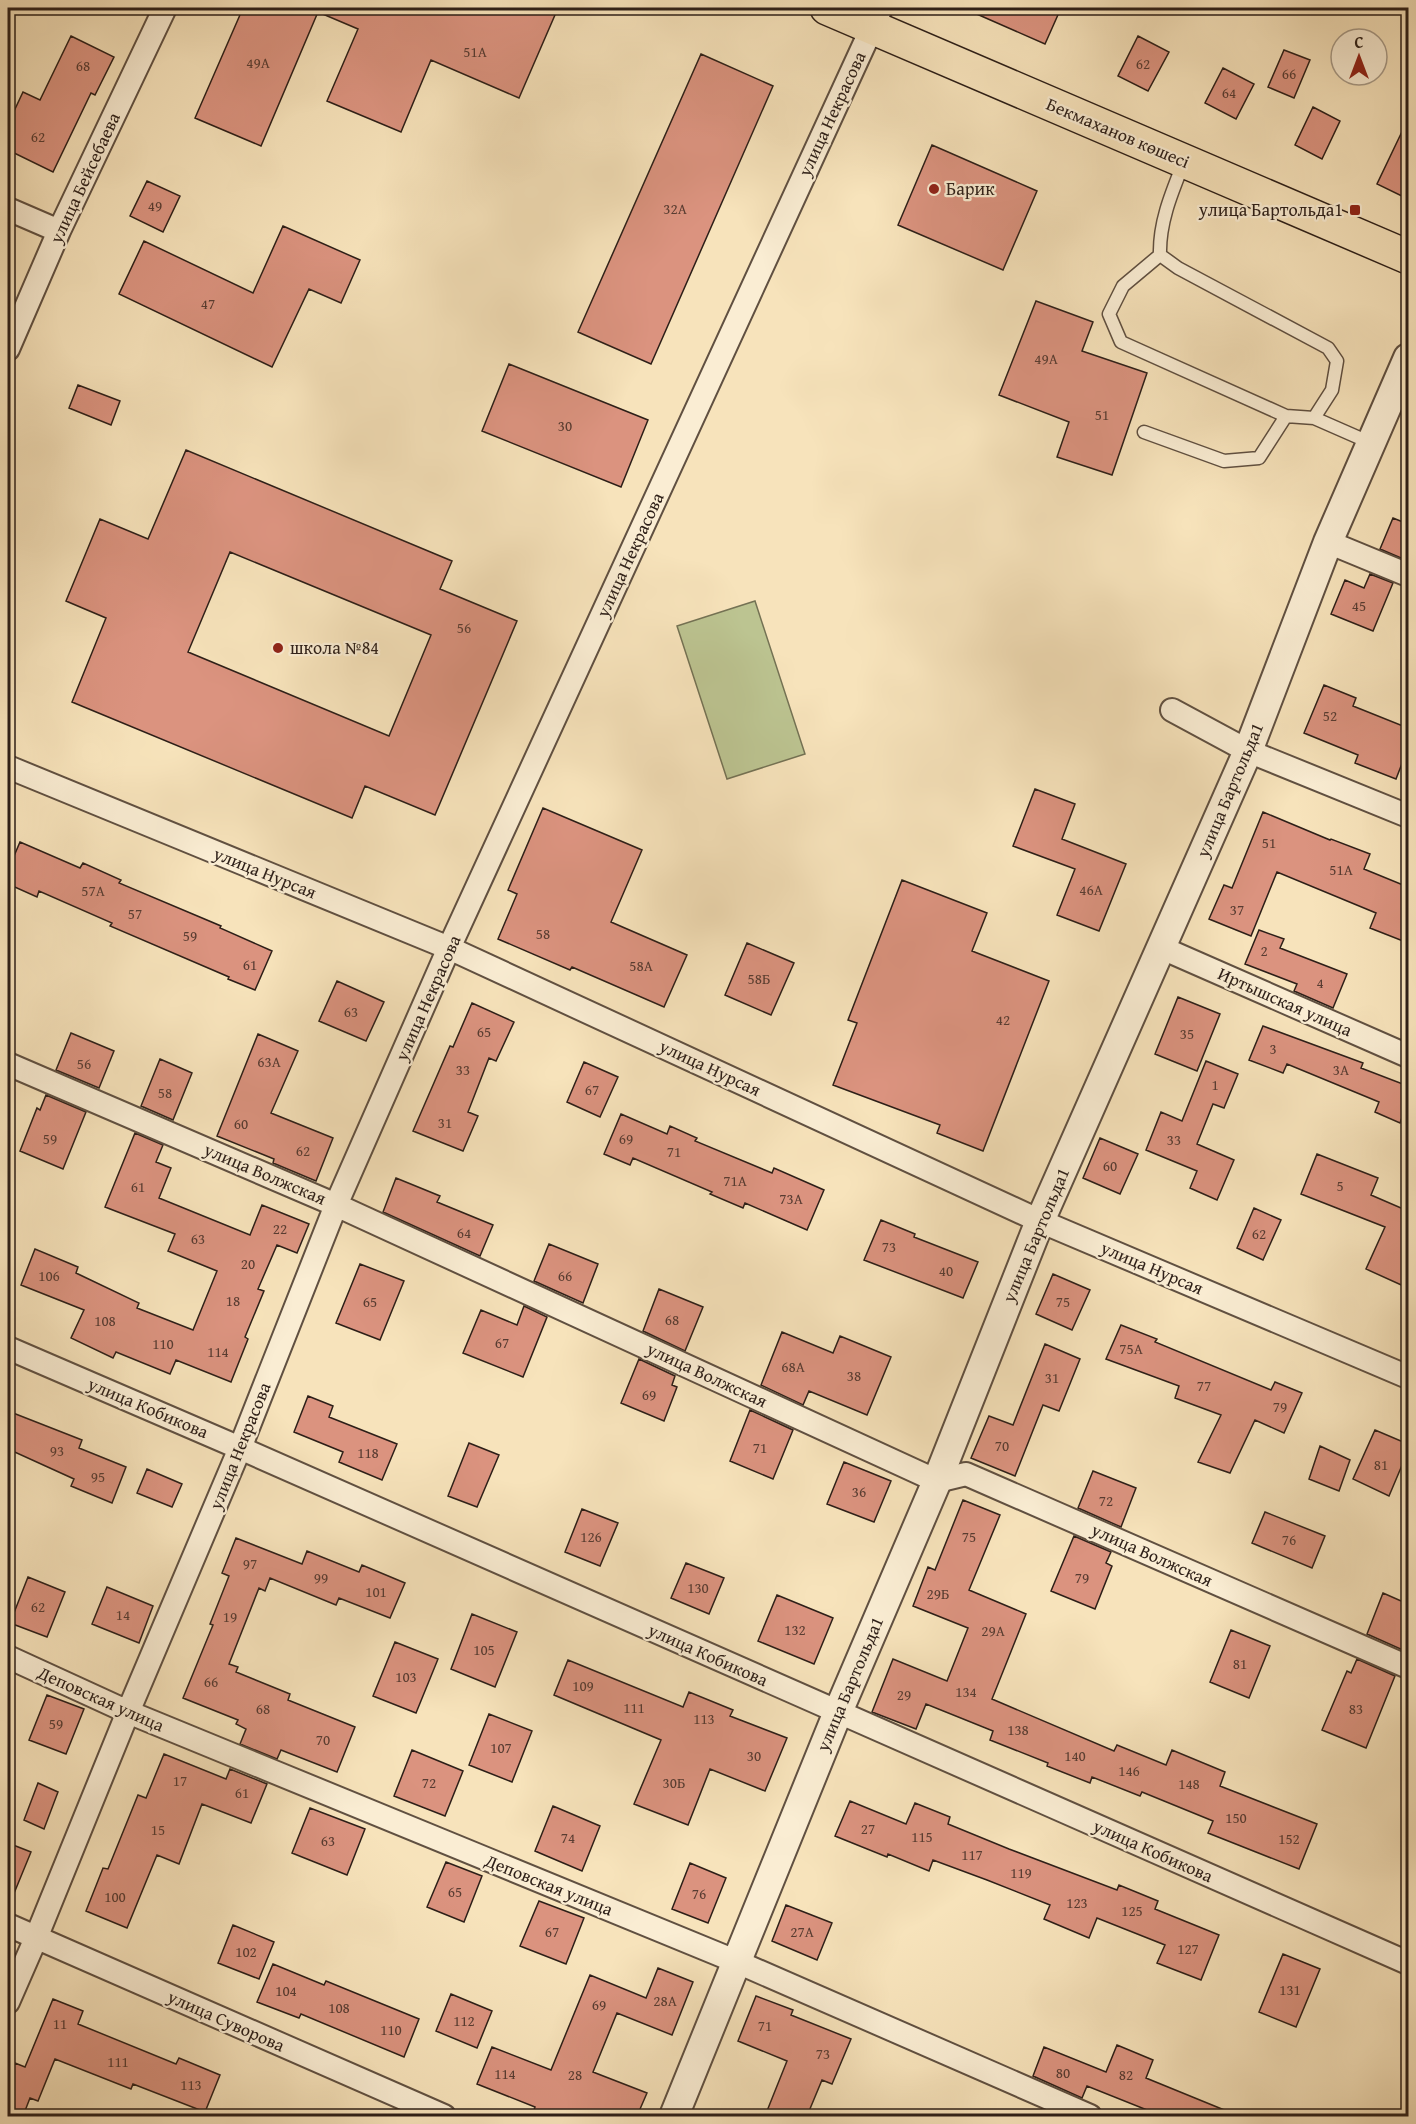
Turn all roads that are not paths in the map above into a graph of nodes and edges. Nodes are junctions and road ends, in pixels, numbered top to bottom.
1 (165, 8) edge
2 (827, 8) edge
3 (876, 17) edge
4 (1184, 161) junction
5 (8, 209) edge
6 (59, 231) junction
7 (1160, 255) junction
8 (1408, 257) edge
9 (8, 349) edge
10 (1408, 358) edge
11 (1286, 416) junction
12 (1314, 418) junction
13 (1144, 432) dead end
14 (1371, 443) junction
15 (1328, 542) junction
16 (1408, 575) edge
17 (1172, 710) dead end
18 (1248, 751) junction
19 (8, 767) edge
20 (1408, 816) edge
21 (449, 948) junction
22 (1162, 948) junction
23 (1408, 1056) edge
24 (8, 1064) edge
25 (336, 1204) junction
26 (1040, 1221) junction
27 (8, 1348) edge
28 (1408, 1377) edge
29 (240, 1448) junction
30 (937, 1481) junction
31 (8, 1657) edge
32 (1408, 1667) edge
33 (128, 1712) junction
34 (838, 1712) junction
35 (8, 1925) edge
36 (36, 1938) junction
37 (735, 1961) junction
38 (1408, 1963) edge
39 (8, 2002) edge
40 (444, 2116) edge
41 (674, 2116) edge
42 (1090, 2116) edge

1 - 6 street, улица Бейсебаева
2 - 3 main road, Бекмаханов көшесі
3 - 4 main road, Бекмаханов көшесі
3 - 21 street, улица Некрасова
4 - 7 lane
4 - 8 main road, Бекмаханов көшесі
5 - 6 street
6 - 9 street, улица Бейсебаева
7 - 11 lane
7 - 12 lane
10 - 14 street, улица Бартольда1
11 - 12 lane
11 - 13 lane
12 - 14 lane
14 - 15 street, улица Бартольда1
15 - 16 street
15 - 18 street, улица Бартольда1
17 - 18 street
18 - 20 street
18 - 22 street, улица Бартольда1
19 - 21 street, улица Нурсая
21 - 25 street, улица Некрасова
21 - 26 street, улица Нурсая
22 - 23 street, Иртышская улица
22 - 26 street, улица Бартольда1
24 - 25 street, улица Волжская
25 - 29 street, улица Некрасова
25 - 30 street, улица Волжская
26 - 28 street, улица Нурсая
26 - 30 street, улица Бартольда1
27 - 29 street, улица Кобикова
29 - 33 street, улица Некрасова
29 - 34 street, улица Кобикова
30 - 32 street, улица Волжская
30 - 34 street, улица Бартольда1
31 - 33 street, Деповская улица
33 - 36 street, улица Некрасова
33 - 37 street, Деповская улица
34 - 37 street, улица Бартольда1
34 - 38 street, улица Кобикова
35 - 36 street, улица Суворова
36 - 39 street, улица Некрасова
36 - 40 street, улица Суворова
37 - 41 street, улица Бартольда1
37 - 42 street, Деповская улица

